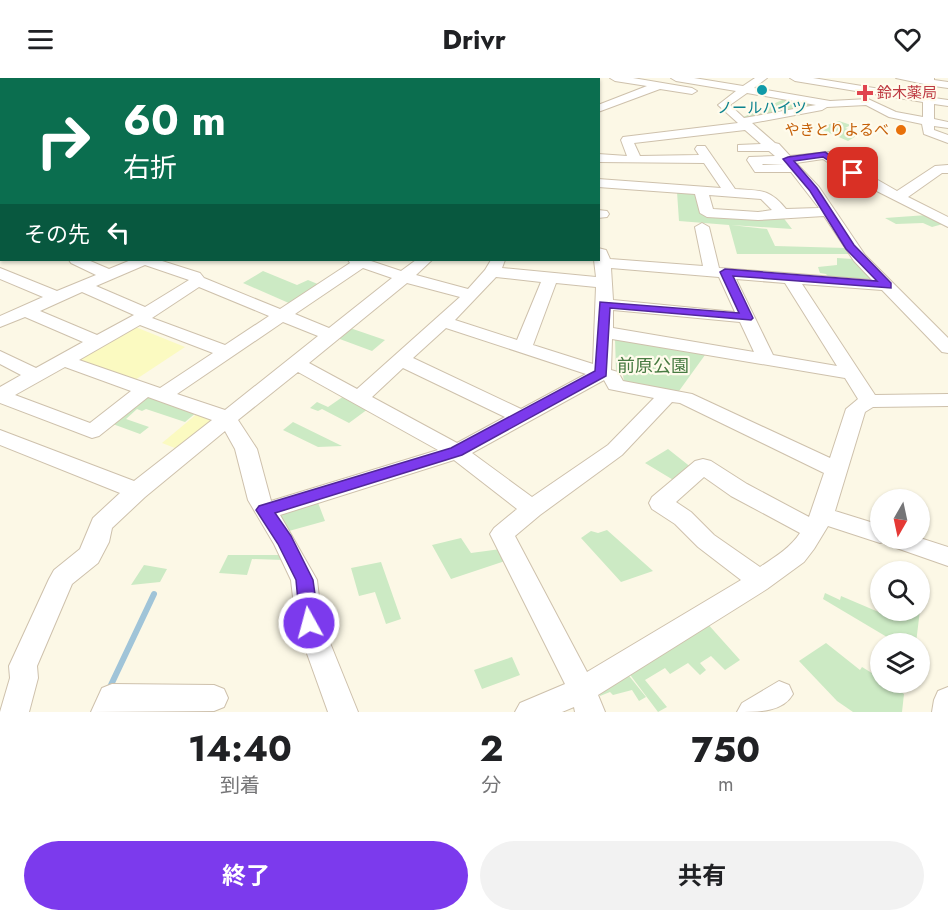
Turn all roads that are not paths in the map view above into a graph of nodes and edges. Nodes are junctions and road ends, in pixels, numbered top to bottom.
1 (615, 78) edge
2 (668, 78) edge
3 (676, 78) edge
4 (762, 78) edge
5 (795, 78) edge
6 (901, 78) edge
7 (928, 80) edge
8 (948, 85) edge
9 (657, 86) junction
10 (737, 94) junction
11 (928, 100) junction
12 (948, 103) edge
13 (830, 104) junction
14 (600, 108) edge
15 (927, 121) junction
16 (747, 124) junction
17 (948, 125) edge
18 (690, 134) junction
19 (948, 139) edge
20 (775, 147) junction
21 (742, 148) dead end
22 (600, 158) edge
23 (708, 159) junction
24 (640, 160) junction
25 (791, 164) junction
26 (948, 169) edge
27 (717, 172) junction
28 (600, 183) edge
29 (701, 191) junction
30 (732, 194) junction
31 (898, 197) junction
32 (782, 213) junction
33 (829, 213) junction
34 (948, 223) edge
35 (702, 227) dead end
36 (600, 257) edge
37 (78, 261) edge
38 (142, 261) edge
39 (147, 261) edge
40 (358, 261) edge
41 (424, 261) edge
42 (495, 266) edge
43 (719, 272) junction
44 (0, 273) edge
45 (109, 274) junction
46 (403, 277) junction
47 (550, 278) junction
48 (790, 278) junction
49 (198, 281) junction
50 (603, 283) junction
51 (81, 286) junction
52 (887, 286) junction
53 (472, 295) junction
54 (57, 297) junction
55 (604, 304) junction
56 (25, 311) junction
57 (281, 316) junction
58 (142, 317) junction
59 (747, 318) junction
60 (0, 322) edge
61 (444, 322) junction
62 (603, 332) junction
63 (330, 335) junction
64 (98, 342) junction
65 (946, 344) edge
66 (523, 347) junction
67 (227, 352) junction
68 (0, 357) edge
69 (766, 359) junction
70 (62, 360) junction
71 (402, 360) junction
72 (296, 363) junction
73 (602, 373) junction
74 (852, 374) junction
75 (35, 375) junction
76 (154, 392) junction
77 (0, 395) edge
78 (668, 395) junction
79 (359, 398) junction
80 (948, 400) edge
81 (869, 401) junction
82 (227, 418) junction
83 (523, 418) junction
84 (0, 437) edge
85 (457, 452) junction
86 (836, 470) junction
87 (137, 491) junction
88 (532, 509) junction
89 (264, 510) junction
90 (818, 523) junction
91 (870, 532) edge
92 (925, 549) edge
93 (948, 557) edge
94 (760, 580) junction
95 (779, 694) dead end
96 (214, 698) dead end
97 (948, 700) edge
98 (586, 701) edge
99 (14, 712) edge
100 (106, 712) edge
101 (343, 712) edge
102 (530, 712) edge
103 (753, 712) edge
104 (947, 712) edge

1 - 9 street
2 - 9 street
3 - 10 street
4 - 10 street
5 - 11 street
6 - 7 street
7 - 8 street
7 - 11 street
9 - 10 street
9 - 14 street
10 - 13 street
10 - 16 street
11 - 12 street
11 - 15 street
13 - 15 street
13 - 16 street
15 - 17 street
15 - 19 street
16 - 18 street
16 - 20 street
18 - 23 street
18 - 24 street
20 - 21 street
20 - 25 street
22 - 24 street
23 - 24 street
23 - 27 street
24 - 27 street
25 - 31 street
25 - 33 street
26 - 31 street
27 - 30 street
28 - 29 street
29 - 30 street
29 - 32 street
30 - 32 street
31 - 34 street
32 - 33 street
33 - 52 street
35 - 43 street
36 - 43 street
36 - 50 street
37 - 45 street
38 - 45 street
39 - 49 street
40 - 46 street
40 - 57 street
41 - 46 street
42 - 47 street
42 - 53 street
43 - 48 street
43 - 59 street
44 - 54 street
45 - 51 street
46 - 53 street
46 - 63 street
47 - 50 street
47 - 66 street
48 - 52 street
48 - 74 street
49 - 57 street
49 - 58 street
50 - 55 street
51 - 54 street
51 - 58 street
52 - 65 street
53 - 61 street
54 - 56 street
55 - 59 street
55 - 62 street
56 - 60 street
56 - 64 street
57 - 63 street
57 - 67 street
58 - 64 street
58 - 67 street
59 - 69 street
61 - 66 street
61 - 71 street
62 - 69 street
62 - 73 street
63 - 72 street
64 - 70 street
66 - 73 street
67 - 76 street
68 - 75 street
69 - 74 street
70 - 75 street
70 - 76 street
71 - 79 street
71 - 83 street
72 - 79 street
72 - 82 street
73 - 78 street
73 - 83 street
74 - 81 street
75 - 77 street
76 - 77 street
76 - 82 street
78 - 86 street
78 - 88 street
79 - 85 street
80 - 81 street
81 - 86 street
82 - 87 street
82 - 89 street
83 - 85 street
84 - 87 street
85 - 88 street
85 - 89 street
86 - 90 street
87 - 99 street
88 - 98 street
89 - 101 street
90 - 91 street
90 - 94 street
90 - 94 street
92 - 93 street
94 - 98 street
95 - 103 street
96 - 100 street
97 - 104 street
98 - 102 street

